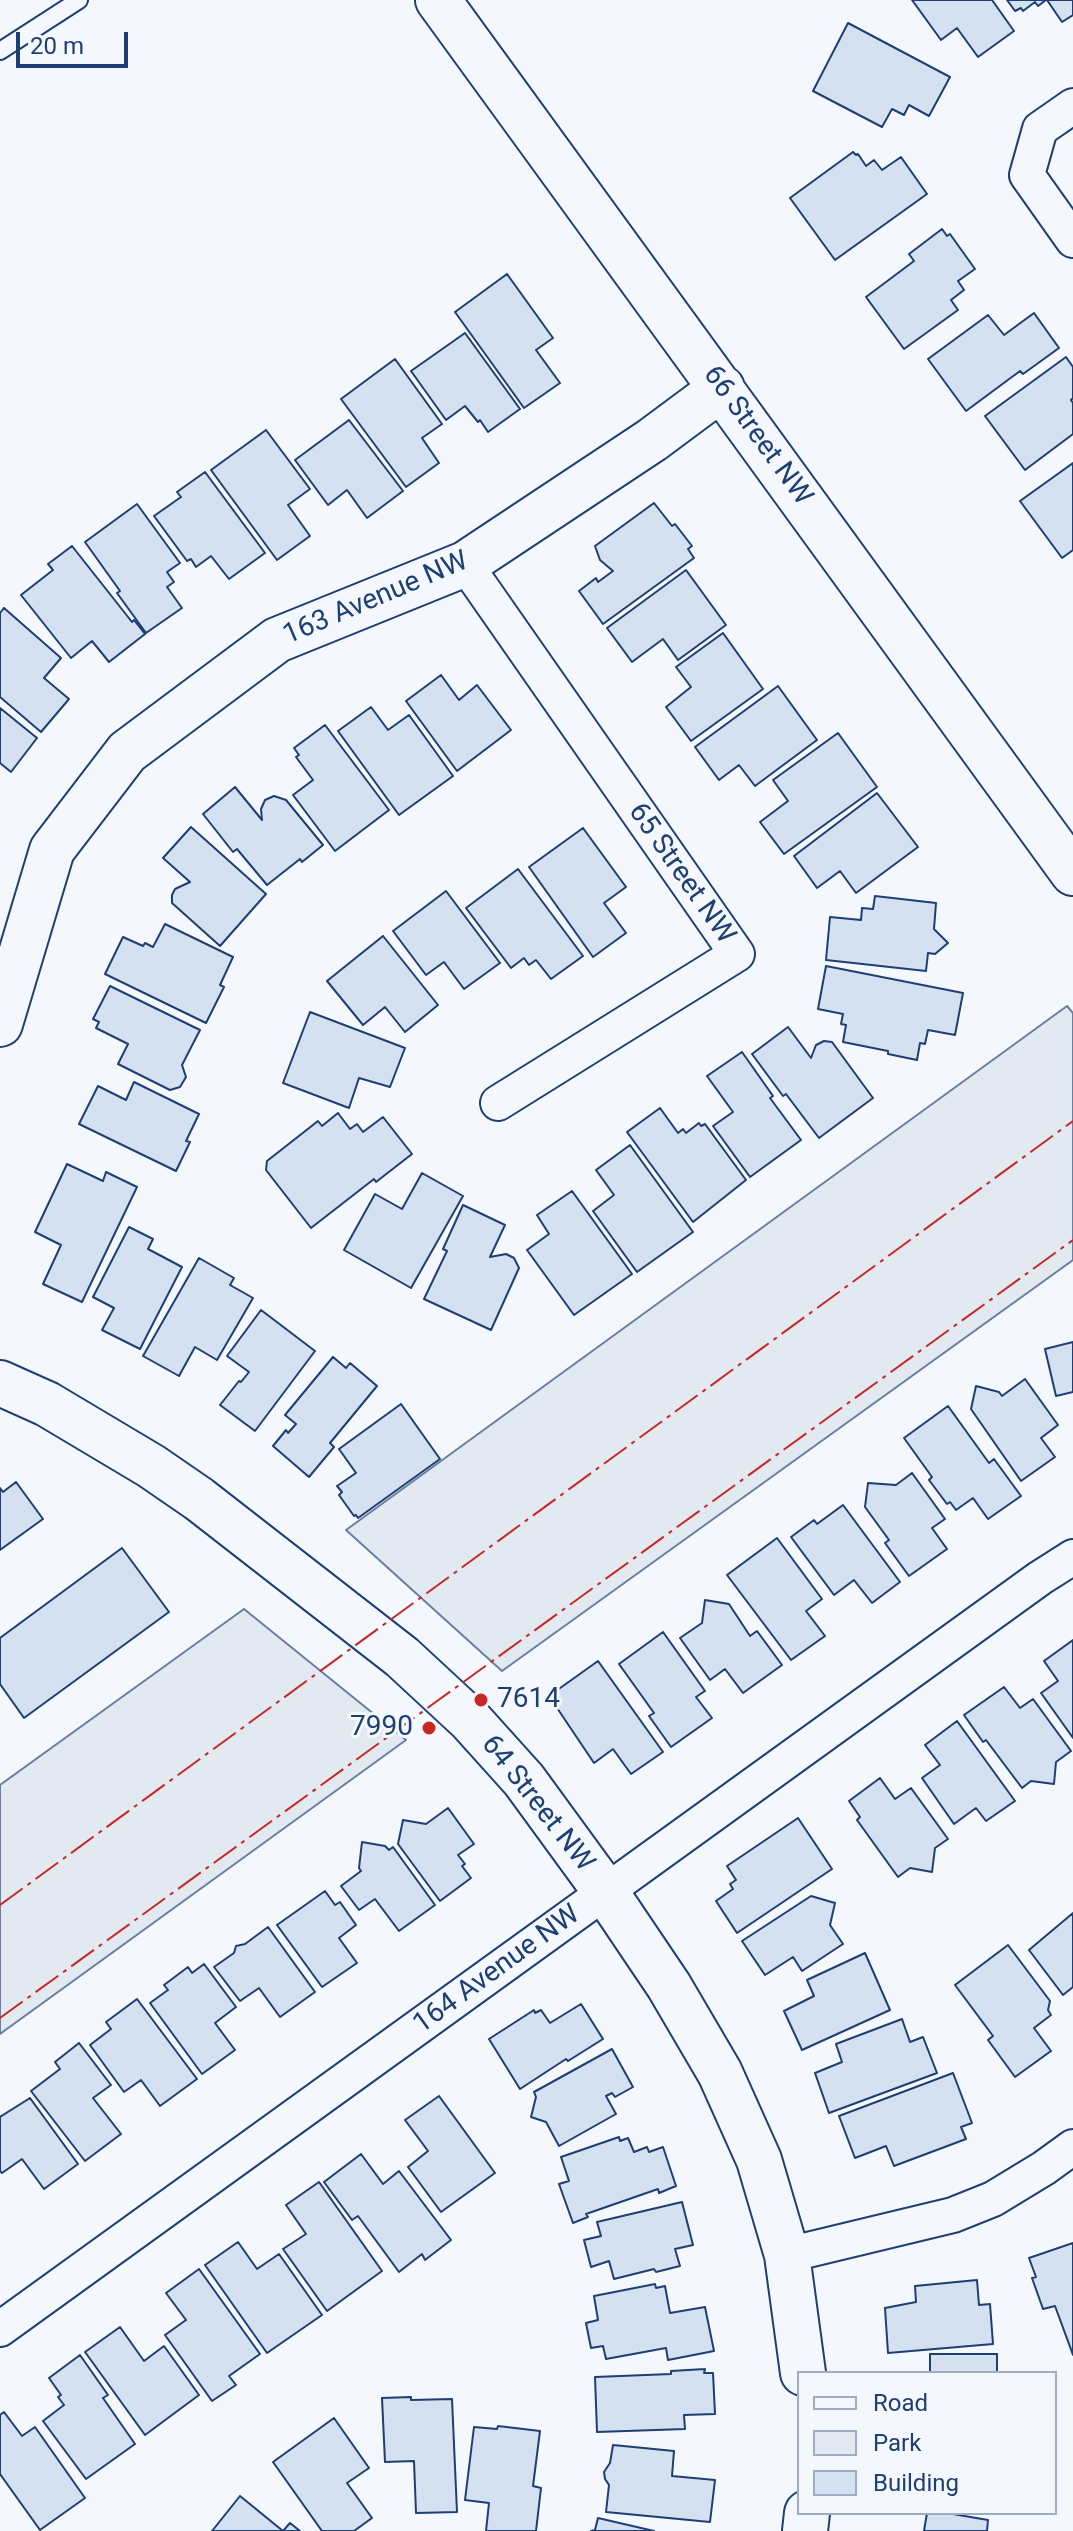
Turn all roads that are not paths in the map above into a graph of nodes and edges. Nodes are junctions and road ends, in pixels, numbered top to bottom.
1 (79, 0) edge
2 (438, 0) edge
3 (0, 51) edge
4 (1073, 106) edge
5 (1073, 240) edge
6 (722, 388) junction
7 (465, 564) junction
8 (1073, 873) edge
9 (0, 1024) edge
10 (498, 1103) dead end
11 (0, 1383) edge
12 (1073, 1557) edge
13 (605, 1891) junction
14 (1073, 2147) edge
15 (787, 2255) junction
16 (0, 2329) edge
17 (803, 2371) edge

1 - 3 lane
2 - 6 street, 66 Street NW
4 - 5 street
6 - 7 street, 163 Avenue NW
6 - 8 street, 66 Street NW
7 - 9 street, 163 Avenue NW
7 - 10 street, 65 Street NW
11 - 13 street, 64 Street NW
12 - 13 street, 164 Avenue NW
13 - 15 street, 64 Street NW
13 - 16 street, 164 Avenue NW
14 - 15 street
15 - 17 street, 64 Street NW

